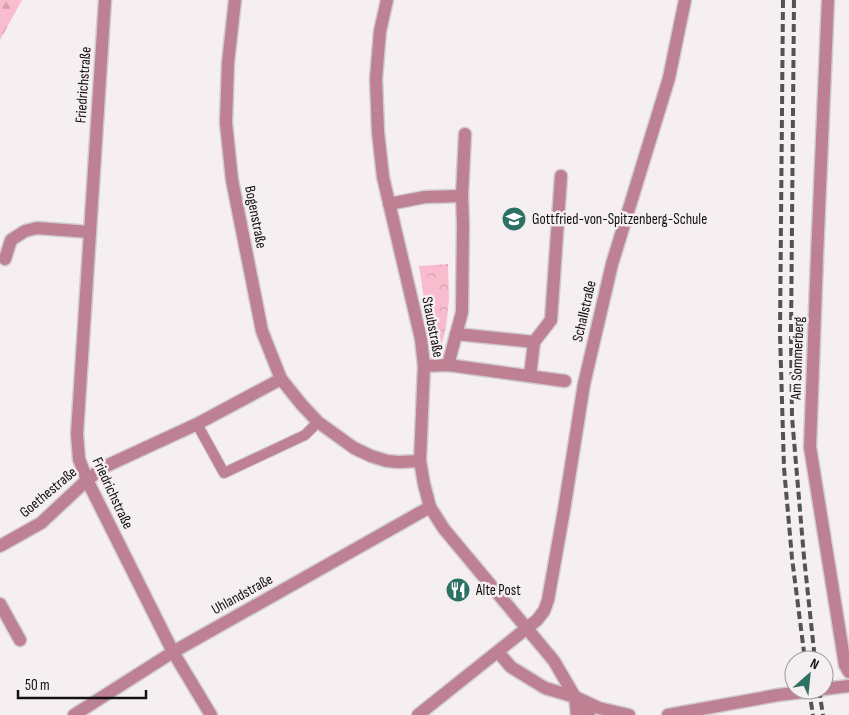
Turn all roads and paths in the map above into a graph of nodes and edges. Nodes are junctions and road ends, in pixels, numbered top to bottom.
1 (105, 0) edge
2 (235, 0) edge
3 (386, 0) edge
4 (684, 0) edge
5 (828, 0) edge
6 (465, 134) dead end
7 (562, 176) dead end
8 (462, 196) junction
9 (389, 204) junction
10 (90, 232) junction
11 (4, 259) dead end
12 (456, 334) junction
13 (534, 342) junction
14 (424, 366) junction
15 (448, 366) junction
16 (530, 376) junction
17 (281, 379) junction
18 (565, 380) dead end
19 (318, 422) junction
20 (197, 424) junction
21 (420, 461) junction
22 (87, 480) junction
23 (430, 507) junction
24 (0, 546) edge
25 (0, 604) edge
26 (528, 628) junction
27 (20, 640) dead end
28 (173, 652) junction
29 (498, 652) junction
30 (849, 672) edge
31 (849, 686) edge
32 (834, 688) edge
33 (784, 694) edge
34 (575, 697) junction
35 (74, 715) edge
36 (211, 715) edge
37 (418, 715) edge
38 (577, 715) edge
39 (590, 715) edge
40 (629, 715) edge
41 (668, 715) edge

1 - 10 street, Friedrichstraße
2 - 17 street, Bogenstraße
3 - 9 street, Staubstraße
4 - 26 street, Schallstraße
5 - 30 street, Am Sommerberg
6 - 8 street
7 - 13 street
8 - 9 street
8 - 12 street
9 - 14 street, Staubstraße
10 - 11 street
10 - 22 street, Friedrichstraße
12 - 13 street
12 - 15 street
13 - 16 street
14 - 15 street
14 - 21 street, Staubstraße
15 - 16 street
16 - 18 street
17 - 19 street, Bogenstraße
17 - 20 street, Goethestraße
19 - 20 lane
19 - 21 street, Bogenstraße
20 - 22 street, Goethestraße
21 - 23 street, Staubstraße
22 - 24 street, Goethestraße
22 - 28 street, Friedrichstraße
23 - 26 street, Staubstraße
23 - 28 street, Uhlandstraße
25 - 27 street
26 - 29 street, Schallstraße
26 - 34 street, Staubstraße
28 - 35 street, Uhlandstraße
28 - 36 street, Friedrichstraße
29 - 34 street
29 - 37 street, Schallstraße
31 - 32 street
33 - 41 street
34 - 38 street
34 - 39 lane
34 - 40 street

